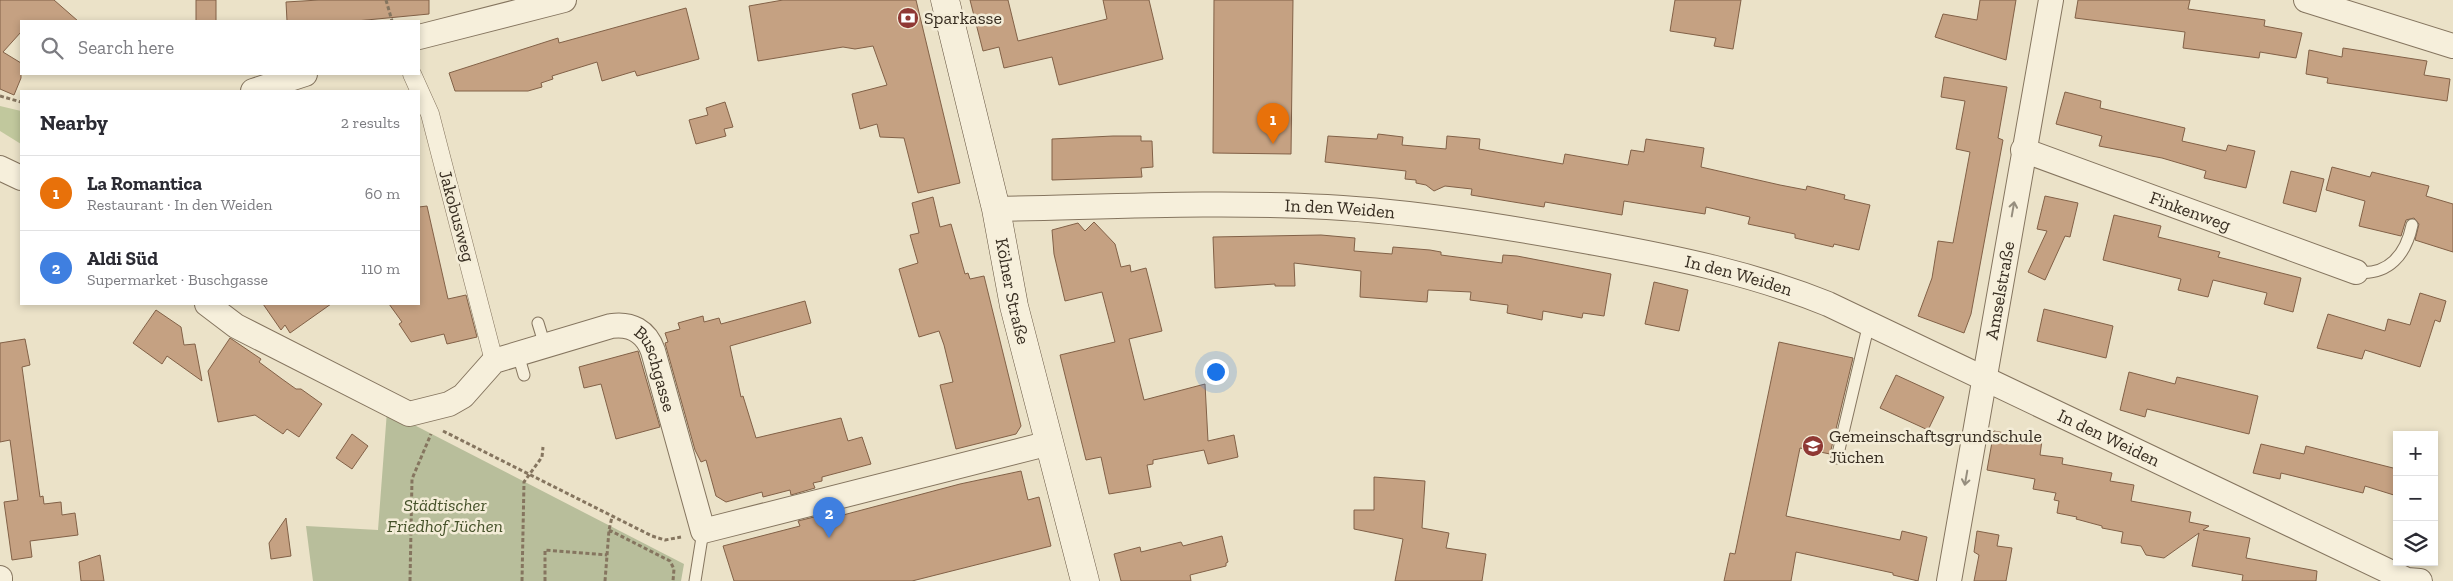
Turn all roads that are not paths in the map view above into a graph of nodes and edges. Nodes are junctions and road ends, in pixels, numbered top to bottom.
1 (564, 0) edge
2 (946, 0) edge
3 (2050, 0) edge
4 (2314, 1) edge
5 (420, 37) edge
6 (2453, 46) edge
7 (302, 75) edge
8 (412, 75) edge
9 (256, 90) edge
10 (419, 90) edge
11 (420, 92) edge
12 (2023, 150) junction
13 (0, 168) edge
14 (20, 178) edge
15 (996, 209) junction
16 (2412, 225) dead end
17 (2356, 272) joint
18 (208, 305) edge
19 (538, 323) dead end
20 (1869, 323) junction
21 (545, 346) junction
22 (494, 361) junction
23 (1984, 378) junction
24 (1050, 443) junction
25 (1837, 458) dead end
26 (703, 531) junction
27 (695, 581) edge
28 (1085, 581) edge
29 (1948, 581) edge
30 (2420, 581) edge

1 - 5 street
2 - 15 main road, Kölner Straße
3 - 12 street, Amselstraße
4 - 6 street
7 - 9 street
8 - 10 street, Jakobusweg
11 - 22 street, Jakobusweg
12 - 17 street, Finkenweg
23 -> 12 street, Amselstraße
13 - 14 street
15 - 20 street, In den Weiden
15 - 24 main road, Kölner Straße
16 - 17 lane
18 - 22 street
19 - 21 lane
20 - 23 street, In den Weiden
20 - 25 lane
21 - 22 street, Buschgasse
21 - 26 street, Buschgasse
23 -> 29 street, Amselstraße
23 - 30 street, In den Weiden
24 - 26 street
24 - 28 main road, Kölner Straße
26 - 27 lane

